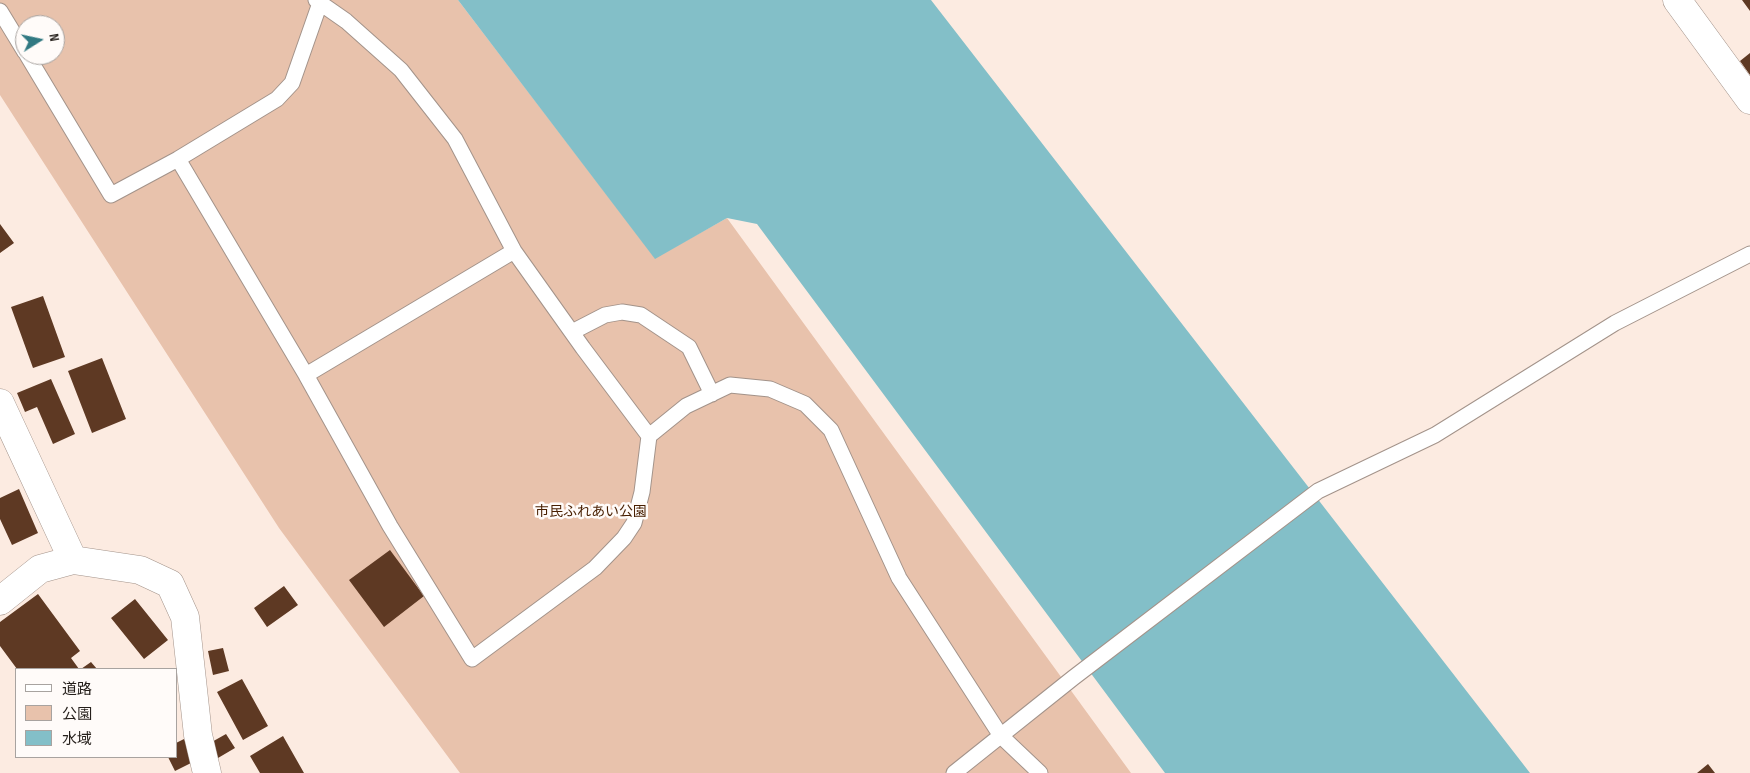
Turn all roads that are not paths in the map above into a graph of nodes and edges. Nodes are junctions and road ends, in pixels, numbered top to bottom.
1 (1677, 0) edge
2 (318, 2) edge
3 (0, 10) edge
4 (15, 35) edge
5 (33, 65) edge
6 (1750, 100) edge
7 (178, 159) junction
8 (514, 251) junction
9 (1750, 254) edge
10 (572, 332) junction
11 (306, 375) junction
12 (712, 394) junction
13 (0, 403) edge
14 (649, 436) junction
15 (73, 560) junction
16 (0, 601) edge
17 (1001, 736) junction
18 (207, 773) edge
19 (954, 773) edge
20 (1040, 773) edge

1 - 6 street
2 - 7 lane
2 - 8 lane
3 - 4 lane
5 - 7 lane
7 - 11 lane
8 - 10 lane
8 - 11 lane
9 - 17 lane
10 - 12 lane
10 - 14 lane
11 - 14 lane
12 - 14 lane
12 - 17 lane
13 - 15 street
15 - 16 street
15 - 18 street
17 - 19 lane
17 - 20 lane

